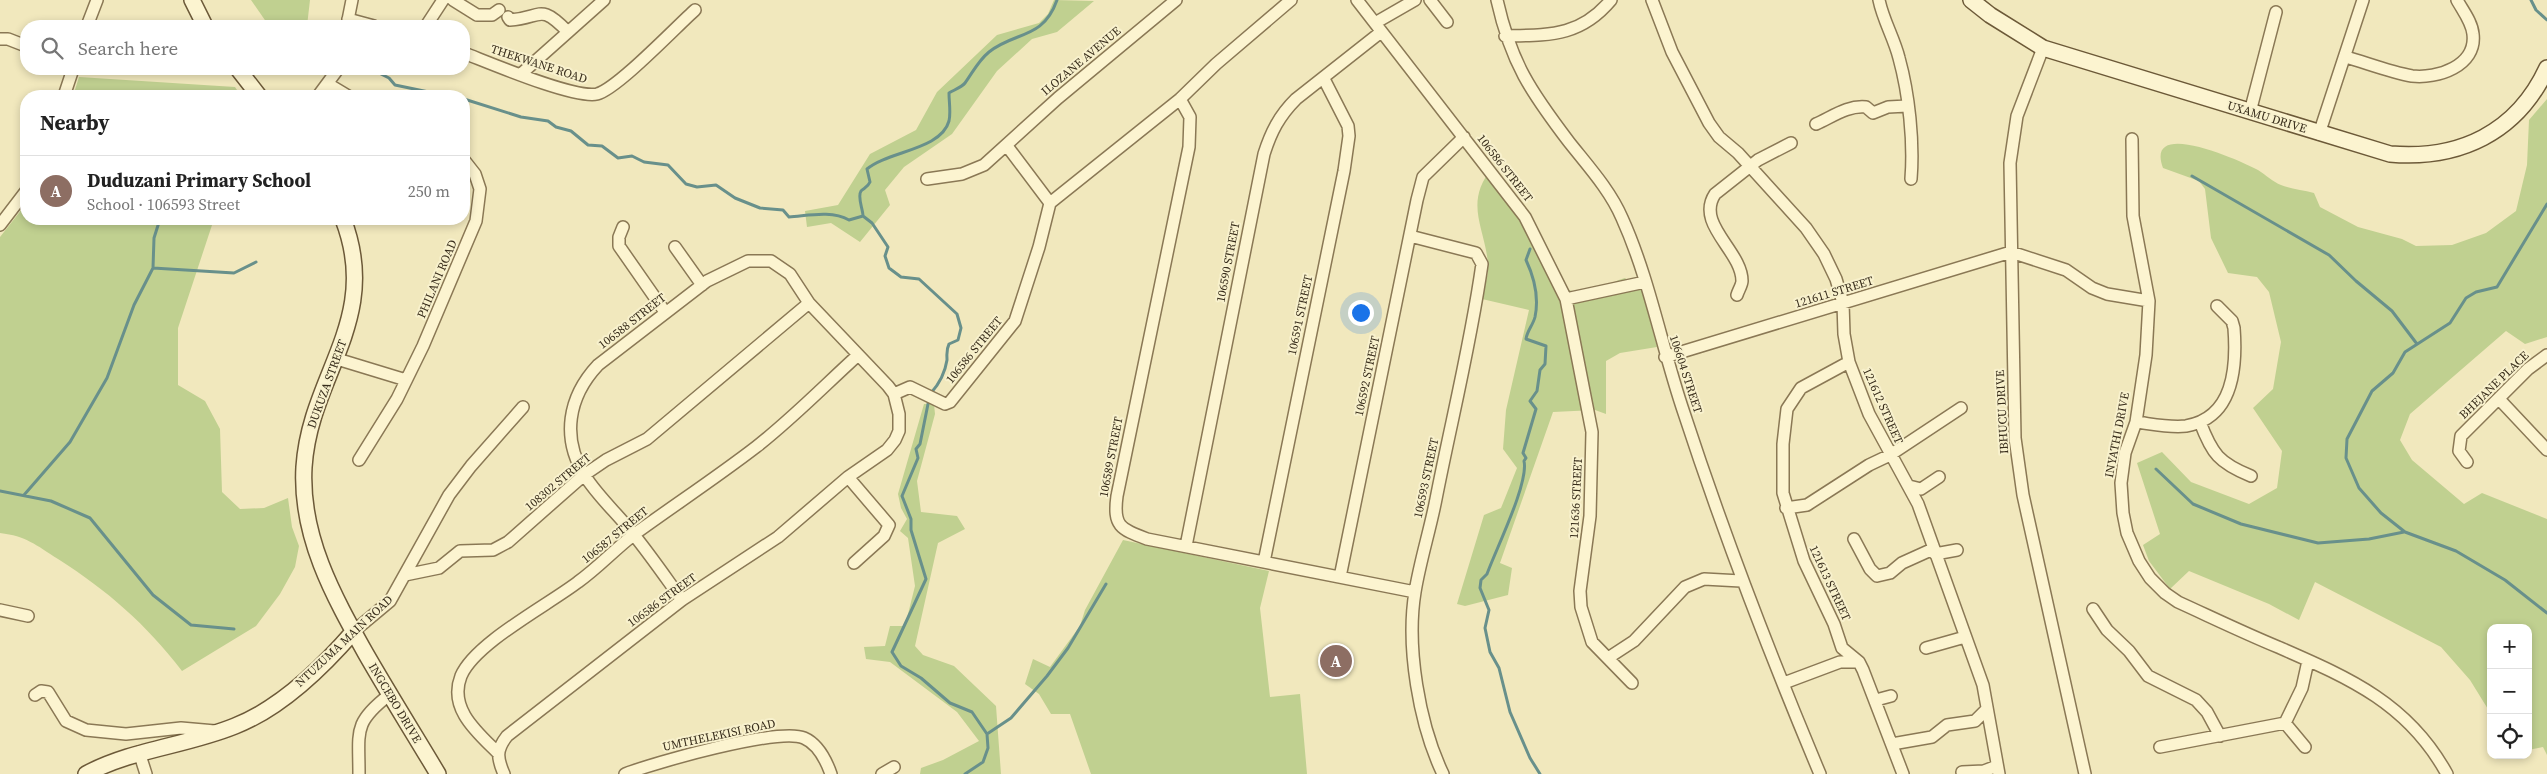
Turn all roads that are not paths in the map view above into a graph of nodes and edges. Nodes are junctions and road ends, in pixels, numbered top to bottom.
1 (96, 0) edge
2 (192, 0) edge
3 (352, 0) edge
4 (443, 0) edge
5 (452, 0) edge
6 (1176, 0) edge
7 (1291, 0) edge
8 (1357, 0) edge
9 (1416, 0) edge
10 (1430, 0) edge
11 (1497, 0) edge
12 (1611, 0) edge
13 (1652, 0) edge
14 (1879, 0) edge
15 (1970, 0) edge
16 (2363, 0) edge
17 (2457, 0) edge
18 (602, 1) edge
19 (499, 10) dead end
20 (695, 10) dead end
21 (2276, 12) dead end
22 (508, 17) dead end
23 (89, 20) edge
24 (202, 20) edge
25 (349, 20) edge
26 (430, 20) edge
27 (1447, 22) dead end
28 (1378, 27) junction
29 (568, 32) junction
30 (1505, 36) junction
31 (0, 39) edge
32 (20, 44) edge
33 (2043, 48) junction
34 (470, 55) edge
35 (2346, 57) junction
36 (2547, 68) edge
37 (521, 74) junction
38 (71, 75) edge
39 (243, 75) edge
40 (334, 75) edge
41 (1324, 79) junction
42 (328, 84) junction
43 (66, 90) edge
44 (254, 90) edge
45 (323, 90) edge
46 (338, 90) edge
47 (1180, 99) junction
48 (1907, 106) junction
49 (2250, 112) junction
50 (1816, 124) dead end
51 (2319, 134) junction
52 (1464, 137) junction
53 (2132, 139) dead end
54 (1791, 143) dead end
55 (1007, 146) junction
56 (1750, 166) junction
57 (470, 168) edge
58 (1911, 179) dead end
59 (927, 180) dead end
60 (20, 199) edge
61 (1050, 203) junction
62 (0, 225) edge
63 (345, 225) edge
64 (623, 227) dead end
65 (1410, 236) junction
66 (675, 247) dead end
67 (2010, 252) junction
68 (1644, 282) junction
69 (702, 285) junction
70 (1737, 296) dead end
71 (1566, 299) junction
72 (2149, 301) junction
73 (809, 303) junction
74 (1843, 303) junction
75 (2217, 306) dead end
76 (665, 312) junction
77 (2547, 355) edge
78 (858, 356) junction
79 (1665, 357) junction
80 (337, 359) junction
81 (1849, 362) junction
82 (406, 380) junction
83 (894, 394) junction
84 (2499, 399) junction
85 (523, 407) dead end
86 (1961, 408) dead end
87 (2136, 422) junction
88 (2200, 422) junction
89 (2547, 450) edge
90 (1890, 455) junction
91 (359, 460) dead end
92 (2468, 462) dead end
93 (584, 475) junction
94 (2251, 476) dead end
95 (848, 477) junction
96 (1939, 478) dead end
97 (1909, 486) junction
98 (1786, 508) junction
99 (634, 535) junction
100 (1854, 539) dead end
101 (1186, 546) junction
102 (1957, 550) dead end
103 (1934, 552) junction
104 (1264, 562) junction
105 (854, 563) dead end
106 (405, 575) junction
107 (1340, 577) junction
108 (1741, 580) junction
109 (1415, 592) junction
110 (682, 600) junction
111 (2093, 609) dead end
112 (0, 610) edge
113 (28, 616) dead end
114 (354, 632) junction
115 (1965, 637) junction
116 (1842, 648) junction
117 (1926, 648) dead end
118 (1608, 658) junction
119 (2308, 661) junction
120 (1840, 662) junction
121 (1859, 662) junction
122 (1632, 683) dead end
123 (1784, 683) junction
124 (35, 695) dead end
125 (390, 695) junction
126 (1891, 696) dead end
127 (1876, 700) junction
128 (1987, 709) junction
129 (2285, 723) junction
130 (217, 732) junction
131 (2220, 736) junction
132 (1892, 744) junction
133 (2160, 747) dead end
134 (2305, 747) dead end
135 (139, 752) junction
136 (498, 753) junction
137 (894, 767) dead end
138 (1998, 770) edge
139 (1962, 772) dead end
140 (86, 774) edge
141 (146, 774) edge
142 (359, 774) edge
143 (438, 774) edge
144 (504, 774) edge
145 (625, 774) edge
146 (831, 774) edge
147 (882, 774) edge
148 (1443, 774) edge
149 (1820, 774) edge
150 (1903, 774) edge
151 (2084, 774) edge
152 (2447, 774) edge

1 - 23 street
2 - 24 street
3 - 25 street
4 - 26 street
5 - 19 street
6 - 55 street, ILOZANE AVENUE
7 - 47 street
8 - 28 street, 106586 STREET
9 - 28 street, 106590 STREET
10 - 27 street
11 - 30 street, 106604 STREET
12 - 30 street
13 - 56 street, 121612 STREET
14 - 48 street
15 - 33 street, UXAMU DRIVE
16 - 35 street
17 - 35 street
18 - 29 street
20 - 37 street, THEKWANE ROAD
21 - 49 street
22 - 29 street
28 - 41 street, 106590 STREET
28 - 52 street, 106586 STREET
29 - 37 street
30 - 68 street, 106604 STREET
31 - 32 street
33 - 49 street, UXAMU DRIVE
33 - 67 street, IBHUCU DRIVE
34 - 37 street, THEKWANE ROAD
35 - 51 street
36 - 51 street, UXAMU DRIVE
38 - 43 street
39 - 44 street
40 - 42 street
41 - 101 street, 106590 STREET
41 - 104 street, 106591 STREET
42 - 45 street
42 - 46 street
47 - 61 street
47 - 101 street, 106589 STREET
48 - 50 street
48 - 58 street
49 - 51 street, UXAMU DRIVE
52 - 65 street, 106592 STREET
52 - 71 street, 106586 STREET
53 - 72 street, INYATHI DRIVE
54 - 56 street
55 - 59 street, ILOZANE AVENUE
55 - 61 street
56 - 70 street
56 - 74 street, 121612 STREET
57 - 82 street, PHILANI ROAD
60 - 62 street
61 - 83 street, 106586 STREET
63 - 80 street, DUKUZA STREET
64 - 76 street
65 - 107 street, 106592 STREET
65 - 109 street, 106593 STREET
66 - 69 street
67 - 72 street
67 - 74 street, 121611 STREET
67 - 151 street, IBHUCU DRIVE
68 - 71 street
68 - 79 street, 106604 STREET
69 - 73 street, 106588 STREET
69 - 76 street, 106588 STREET
71 - 118 street, 121636 STREET
72 - 87 street, INYATHI DRIVE
73 - 78 street, 106588 STREET
73 - 93 street, 108302 STREET
74 - 79 street, 121611 STREET
74 - 81 street, 121612 STREET
75 - 88 street
76 - 93 street, 106588 STREET
77 - 84 street, BHEJANE PLACE
78 - 83 street, 106588 STREET
78 - 99 street, 106587 STREET
79 - 108 street, 106604 STREET
80 - 82 street
80 - 114 street, DUKUZA STREET
81 - 90 street, 121612 STREET
81 - 98 street, 121613 STREET
82 - 91 street, PHILANI ROAD
83 - 95 street, 106586 STREET
84 - 89 street
84 - 92 street, BHEJANE PLACE
85 - 106 street, NTUZUMA MAIN ROAD
86 - 90 street
87 - 88 street
87 - 119 street, INYATHI DRIVE
88 - 94 street
90 - 97 street, 121612 STREET
90 - 98 street
93 - 99 street, 106588 STREET
93 - 106 street, 108302 STREET
95 - 105 street
95 - 110 street, 106586 STREET
96 - 97 street
97 - 103 street, 121612 STREET
98 - 116 street, 121613 STREET
99 - 110 street, 106588 STREET
99 - 136 street, 106587 STREET
100 - 103 street
101 - 104 street, 106589 STREET
102 - 103 street
103 - 115 street, 121612 STREET
104 - 107 street, 106589 STREET
106 - 114 street, NTUZUMA MAIN ROAD
107 - 109 street, 106589 STREET
108 - 118 street
108 - 123 street, 106604 STREET
109 - 148 street, 106593 STREET
110 - 136 street, 106586 STREET
111 - 131 street
112 - 113 street
114 - 125 street, INGCEBO DRIVE
114 - 130 street, NTUZUMA MAIN ROAD
115 - 117 street
115 - 128 street, 121612 STREET
116 - 120 street
116 - 121 street
118 - 122 street, 121636 STREET
119 - 129 street
119 - 152 street, INYATHI DRIVE
120 - 121 street
120 - 123 street
121 - 127 street
123 - 149 street, 106604 STREET
124 - 130 street
125 - 142 street
125 - 143 street, INGCEBO DRIVE
126 - 127 street
127 - 132 street
128 - 132 street
128 - 138 street, 121612 STREET
129 - 131 street
129 - 134 street
130 - 135 street, NTUZUMA MAIN ROAD
131 - 133 street
132 - 150 street
135 - 140 street, NTUZUMA MAIN ROAD
135 - 141 street
136 - 144 street
137 - 147 street
138 - 139 street
145 - 146 street, UMTHELEKISI ROAD

